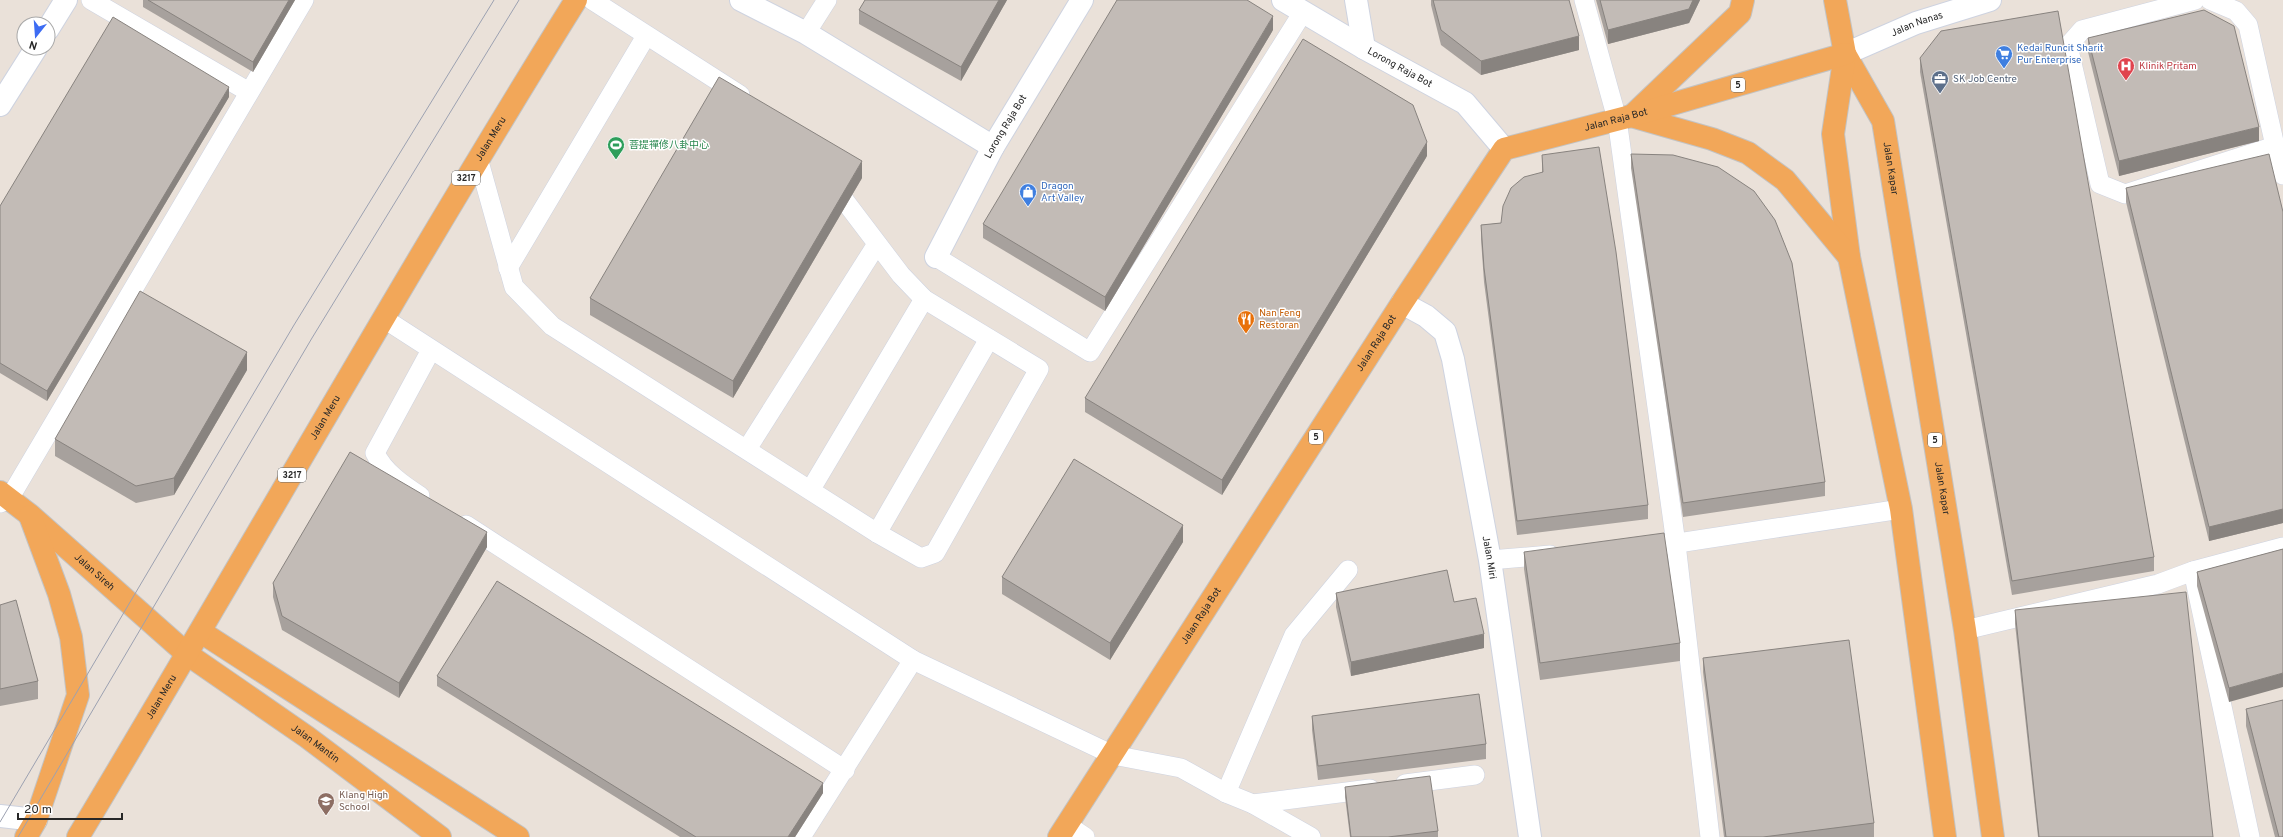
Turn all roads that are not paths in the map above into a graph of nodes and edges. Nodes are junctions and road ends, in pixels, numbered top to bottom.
1 (66, 0) edge
2 (91, 0) edge
3 (304, 0) edge
4 (576, 0) edge
5 (592, 0) edge
6 (741, 0) edge
7 (827, 0) edge
8 (1082, 0) edge
9 (1282, 0) edge
10 (1356, 0) edge
11 (1584, 0) edge
12 (1743, 0) edge
13 (1835, 0) edge
14 (1990, 0) edge
15 (2195, 0) edge
16 (2210, 0) edge
17 (1303, 12) junction
18 (56, 16) edge
19 (806, 34) junction
20 (646, 36) junction
21 (1364, 48) junction
22 (1845, 54) junction
23 (31, 56) edge
24 (249, 92) junction
25 (754, 103) edge
26 (0, 106) edge
27 (1624, 118) junction
28 (993, 146) junction
29 (2275, 146) junction
30 (1504, 149) junction
31 (478, 158) junction
32 (820, 168) edge
33 (2283, 175) edge
34 (877, 244) junction
35 (936, 257) joint
36 (1849, 257) junction
37 (508, 268) junction
38 (924, 299) junction
39 (1402, 303) junction
40 (383, 318) junction
41 (989, 339) junction
42 (431, 350) junction
43 (747, 449) junction
44 (811, 489) junction
45 (3, 498) edge
46 (434, 504) edge
47 (1901, 509) junction
48 (30, 514) junction
49 (453, 517) edge
50 (877, 533) junction
51 (1676, 544) junction
52 (1645, 546) edge
53 (2283, 547) edge
54 (1568, 553) edge
55 (1490, 560) junction
56 (1348, 570) dead end
57 (2193, 571) junction
58 (1965, 630) junction
59 (200, 632) junction
60 (187, 654) junction
61 (913, 660) junction
62 (1113, 755) junction
63 (845, 770) junction
64 (1474, 775) dead end
65 (1226, 793) junction
66 (1254, 804) junction
67 (0, 816) edge
68 (31, 829) edge
69 (1063, 831) edge
70 (78, 837) edge
71 (440, 837) edge
72 (518, 837) edge
73 (801, 837) edge
74 (1085, 837) edge
75 (1311, 837) edge
76 (1530, 837) edge
77 (1710, 837) edge
78 (1945, 837) edge
79 (1993, 837) edge
80 (2250, 837) edge

1 - 18 street
2 - 24 lane
3 - 24 lane
4 - 31 highway, Jalan Meru / 3217
5 - 20 lane
6 - 19 street
7 - 19 lane
8 - 28 street, Lorong Raja Bot
9 - 17 street, Lorong Raja Bot
10 - 21 street
11 - 27 lane
12 - 27 highway, 5
13 - 22 highway, Jalan Kapar / 5
14 - 22 street, Jalan Nanas
15 - 29 lane
16 - 29 lane
17 - 21 street, Lorong Raja Bot
17 - 35 lane
19 - 28 street
20 - 25 lane
20 - 37 lane
21 - 30 street, Lorong Raja Bot
22 - 27 highway, Jalan Raja Bot / 5
22 - 36 highway, Jalan Kapar / 5
22 - 58 highway, Jalan Kapar / 5
23 - 26 street
24 - 45 lane
27 - 30 highway, Jalan Raja Bot / 5
27 - 36 highway
27 - 51 lane
28 - 35 street, Lorong Raja Bot
29 - 33 lane
30 - 39 highway, Jalan Raja Bot / 5
31 - 37 lane
31 - 40 highway, Jalan Meru / 3217
32 - 34 lane
34 - 38 lane
34 - 43 lane
36 - 47 highway, Jalan Kapar / 5
37 - 43 lane
38 - 41 lane
38 - 44 lane
39 - 55 street, Jalan Miri
39 - 62 highway, Jalan Raja Bot / 5
40 - 42 lane
40 - 59 highway, Jalan Meru / 3217
41 - 50 lane
41 - 50 lane
42 - 46 lane
42 - 61 lane
43 - 44 lane
44 - 50 lane
45 - 48 highway, Jalan Sireh
47 - 51 lane
47 - 78 highway, Jalan Kapar / 5
48 - 60 highway, Jalan Sireh
48 - 68 highway
49 - 63 lane
51 - 52 lane
51 - 77 lane
53 - 57 lane
54 - 55 lane
55 - 76 street, Jalan Miri
56 - 65 lane
57 - 58 lane
57 - 80 lane
58 - 79 highway, Jalan Kapar / 5
59 - 60 highway, Jalan Meru / 3217
59 - 72 highway
60 - 70 highway, Jalan Meru / 3217
60 - 71 highway, Jalan Mantin
61 - 62 lane
61 - 63 lane
62 - 65 lane
62 - 69 highway, Jalan Raja Bot / 5
63 - 73 lane
64 - 66 lane
65 - 66 lane
66 - 75 lane
67 - 68 street
69 - 74 lane

